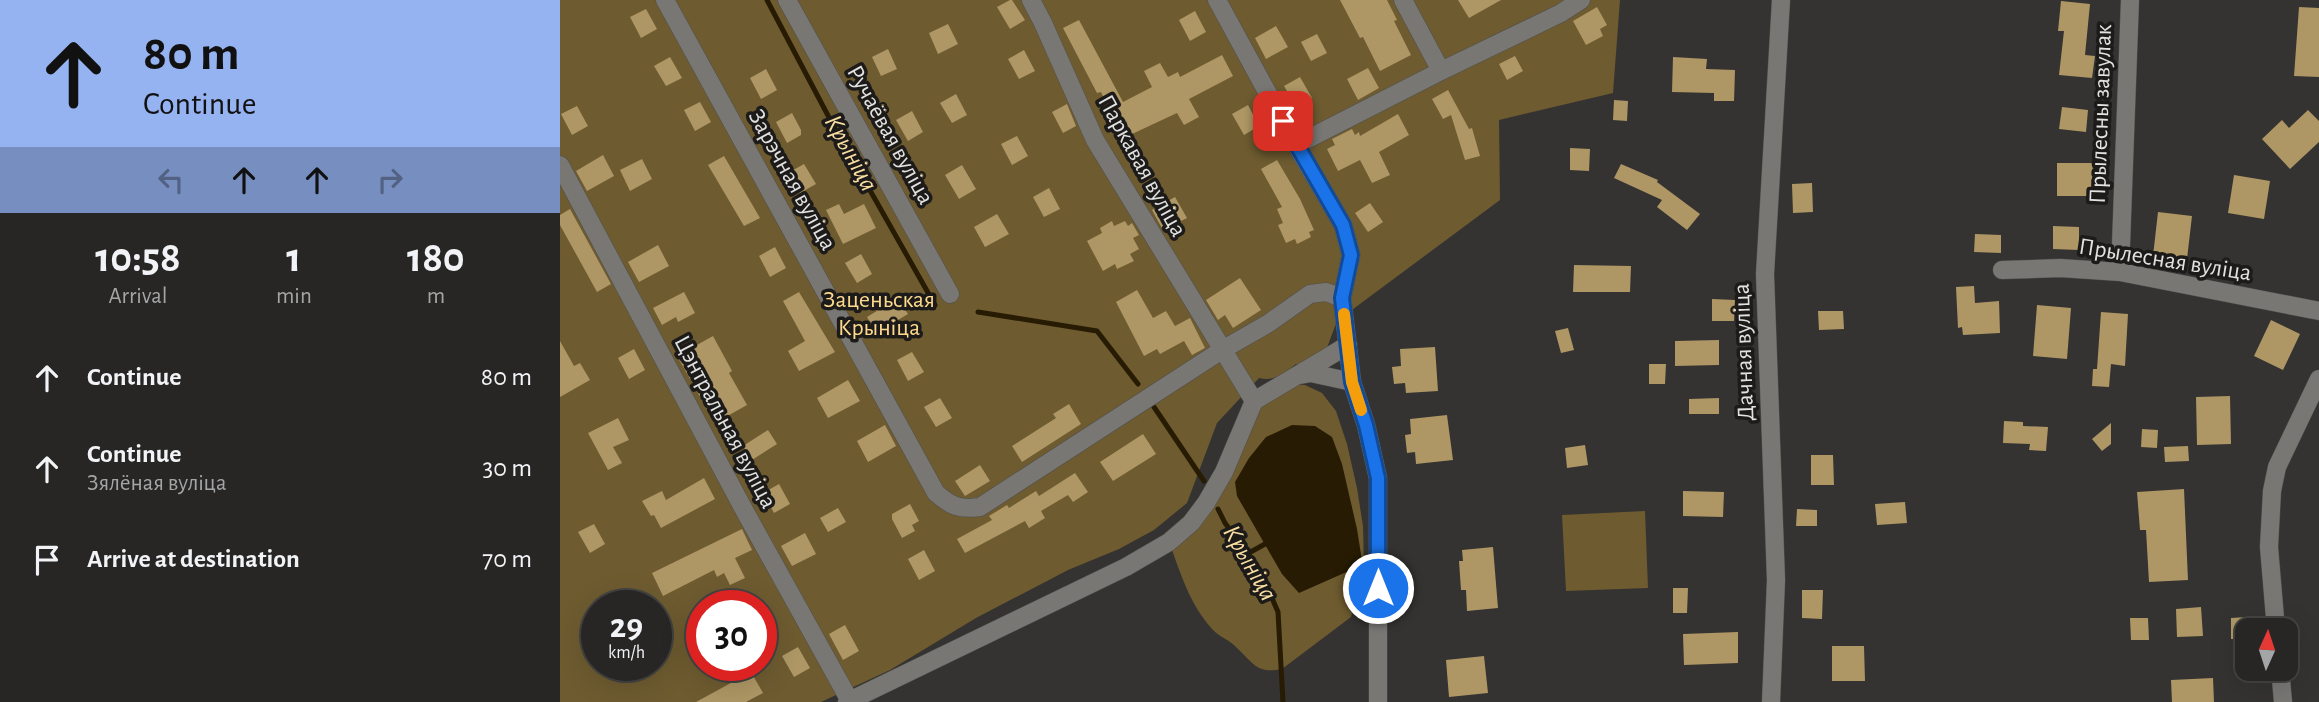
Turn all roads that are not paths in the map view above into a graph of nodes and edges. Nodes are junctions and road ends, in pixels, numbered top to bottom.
1 (665, 0) edge
2 (787, 0) edge
3 (1031, 0) edge
4 (1217, 0) edge
5 (1403, 0) edge
6 (1581, 0) edge
7 (1781, 0) edge
8 (2130, 0) edge
9 (1441, 71) junction
10 (1296, 145) junction
11 (560, 165) edge
12 (2002, 270) dead end
13 (2120, 272) junction
14 (950, 294) dead end
15 (1342, 298) junction
16 (2319, 311) edge
17 (1348, 345) junction
18 (1222, 350) junction
19 (1297, 375) junction
20 (2319, 379) edge
21 (1352, 382) junction
22 (1254, 401) junction
23 (2275, 618) edge
24 (2281, 681) edge
25 (849, 701) edge
26 (1378, 702) edge
27 (1771, 702) edge
28 (2283, 702) edge

1 - 18 street, Зарэчная вуліца
2 - 14 street, Ручаёвая вуліца
3 - 18 street, Паркавая вуліца
4 - 10 street
5 - 9 street
6 - 9 street
7 - 27 street, Дачная вуліца
8 - 13 street, Прылесны завулак
9 - 10 street
10 - 15 street
11 - 25 street, Цэнтральная вуліца
12 - 13 street, Прылесная вуліца
13 - 16 street, Прылесная вуліца
15 - 17 street
15 - 18 street
17 - 19 street
17 - 21 street
18 - 22 street
19 - 21 street
19 - 22 street
20 - 23 street
21 - 26 street
22 - 25 street, Цэнтральная вуліца
24 - 28 street

